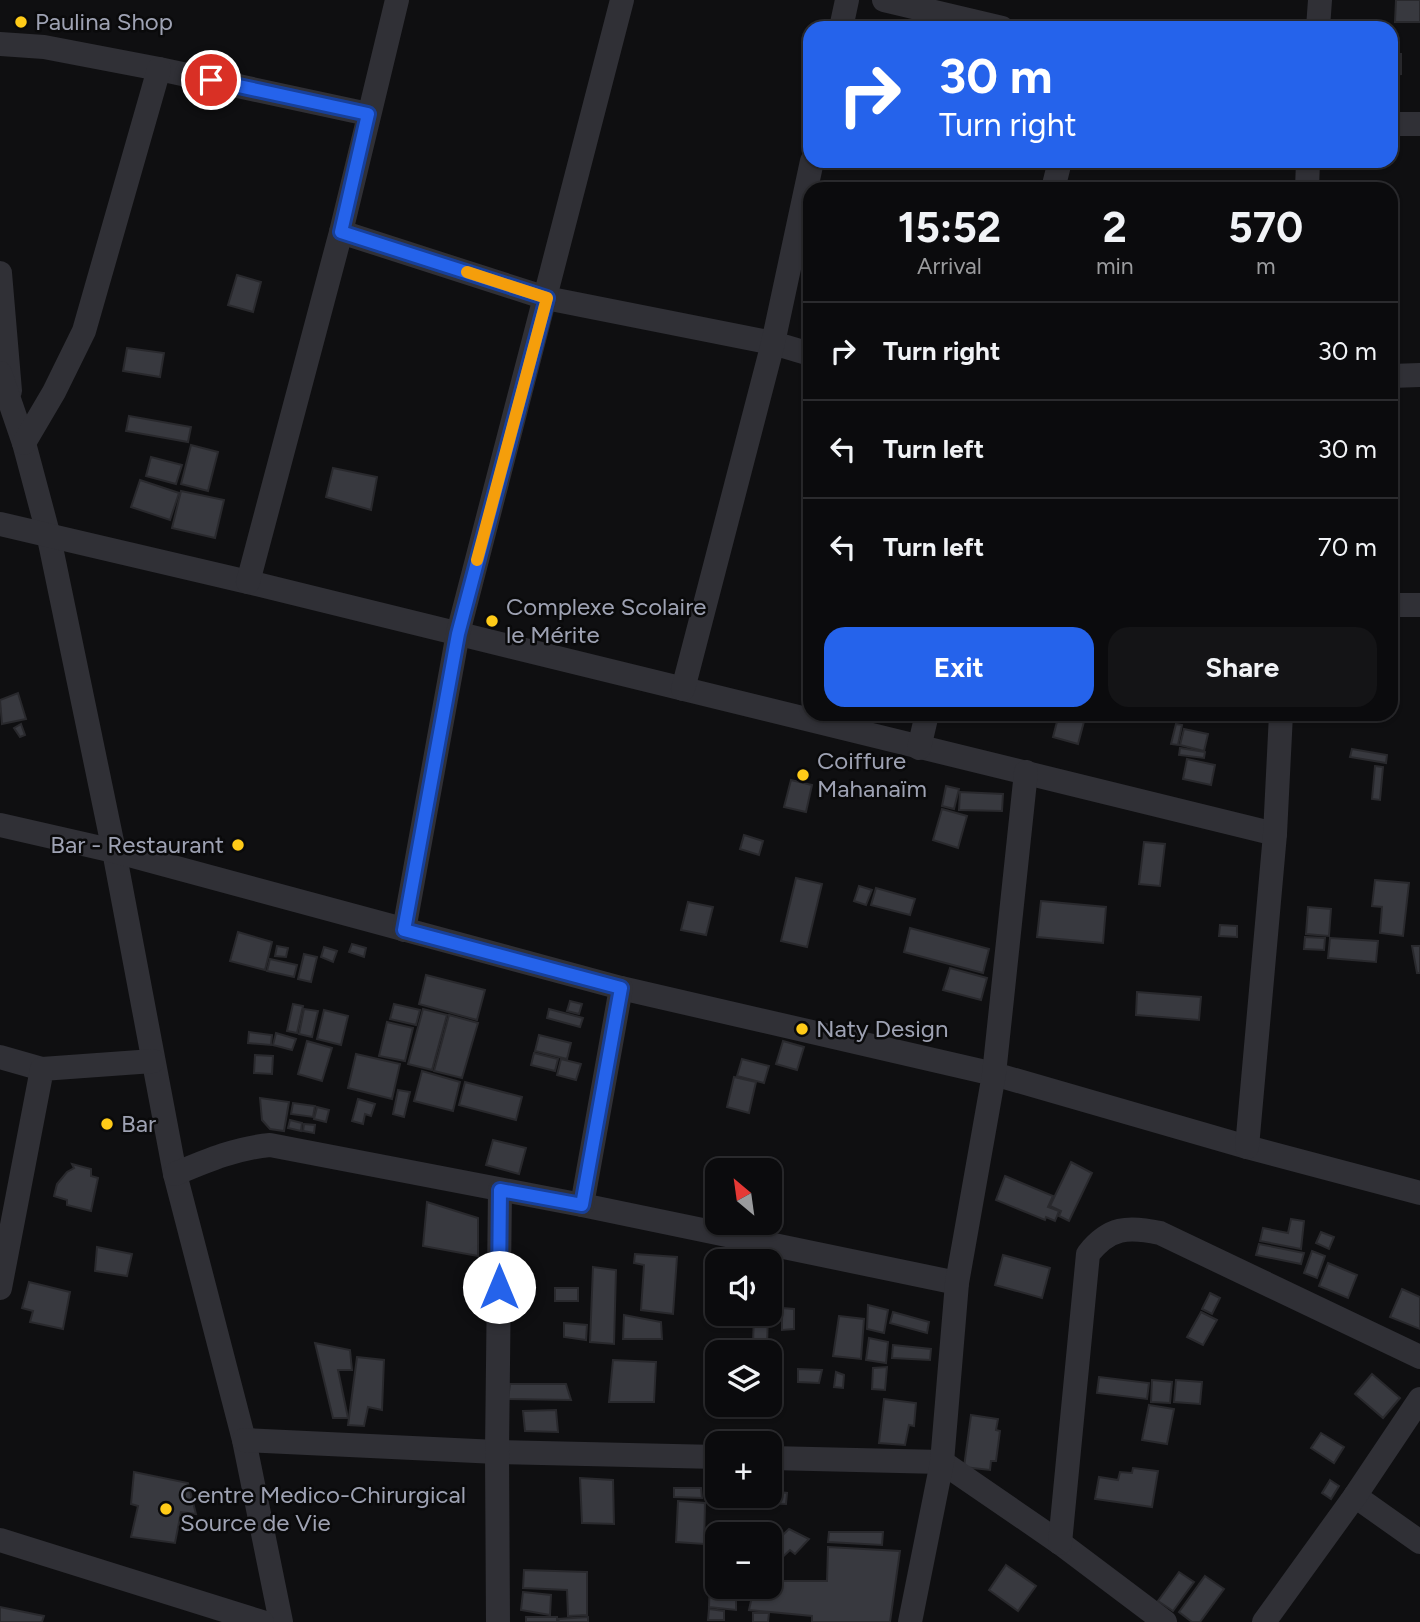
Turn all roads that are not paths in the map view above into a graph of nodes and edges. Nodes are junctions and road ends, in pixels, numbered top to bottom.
1 (397, 0) edge
2 (622, 0) edge
3 (847, 0) edge
4 (884, 0) edge
5 (1320, 0) edge
6 (842, 21) edge
7 (972, 21) edge
8 (1318, 21) edge
9 (0, 44) edge
10 (159, 69) junction
11 (368, 114) junction
12 (1398, 124) edge
13 (1420, 124) edge
14 (803, 203) edge
15 (341, 232) junction
16 (0, 273) edge
17 (547, 298) junction
18 (773, 343) junction
19 (803, 352) edge
20 (0, 373) edge
21 (1420, 374) edge
22 (1398, 376) edge
23 (11, 406) junction
24 (24, 443) junction
25 (0, 524) edge
26 (48, 533) junction
27 (248, 582) junction
28 (1398, 605) edge
29 (1420, 605) edge
30 (458, 634) junction
31 (683, 689) junction
32 (803, 719) edge
33 (811, 721) edge
34 (925, 721) edge
35 (1281, 721) edge
36 (919, 748) junction
37 (1026, 772) junction
38 (0, 825) edge
39 (1275, 834) junction
40 (114, 851) junction
41 (404, 930) junction
42 (621, 988) junction
43 (0, 1057) edge
44 (153, 1061) junction
45 (42, 1069) junction
46 (994, 1074) junction
47 (1247, 1147) junction
48 (175, 1174) junction
49 (500, 1190) junction
50 (1420, 1193) edge
51 (582, 1205) junction
52 (957, 1283) junction
53 (0, 1288) edge
54 (1420, 1357) edge
55 (1420, 1399) edge
56 (244, 1440) junction
57 (497, 1452) junction
58 (705, 1457) edge
59 (782, 1458) edge
60 (942, 1462) junction
61 (1355, 1496) junction
62 (0, 1540) edge
63 (1420, 1542) edge
64 (1060, 1544) junction
65 (261, 1622) edge
66 (281, 1622) edge
67 (498, 1622) edge
68 (910, 1622) edge
69 (1165, 1622) edge
70 (1264, 1622) edge

1 - 11 street
2 - 17 street
3 - 6 street
4 - 7 street
5 - 8 street
9 - 10 street
10 - 11 street
10 - 24 street
11 - 15 street
12 - 13 street
14 - 18 street
15 - 17 street
15 - 27 street
16 - 23 street
17 - 18 street
17 - 30 street
18 - 19 street
18 - 31 street
20 - 23 street
21 - 22 street
23 - 24 street
24 - 26 street
25 - 26 street
26 - 27 street
26 - 40 street
27 - 30 street
28 - 29 street
30 - 31 street
30 - 41 street
31 - 32 street
33 - 36 street
34 - 36 street
35 - 39 street
36 - 37 street
37 - 39 street
37 - 46 street
38 - 40 street
39 - 47 street
40 - 41 street
40 - 44 street
41 - 42 street
42 - 46 street
42 - 51 street
43 - 45 street
44 - 45 street
44 - 48 street
45 - 53 street
46 - 47 street
46 - 52 street
47 - 50 street
48 - 49 street
48 - 56 street
49 - 51 street
49 - 57 street
51 - 52 street
52 - 60 street
54 - 64 street
55 - 61 street
56 - 57 street
56 - 66 street
57 - 58 street
57 - 67 street
59 - 60 street
60 - 64 street
60 - 68 street
61 - 63 street
61 - 70 street
62 - 65 street
64 - 69 street

